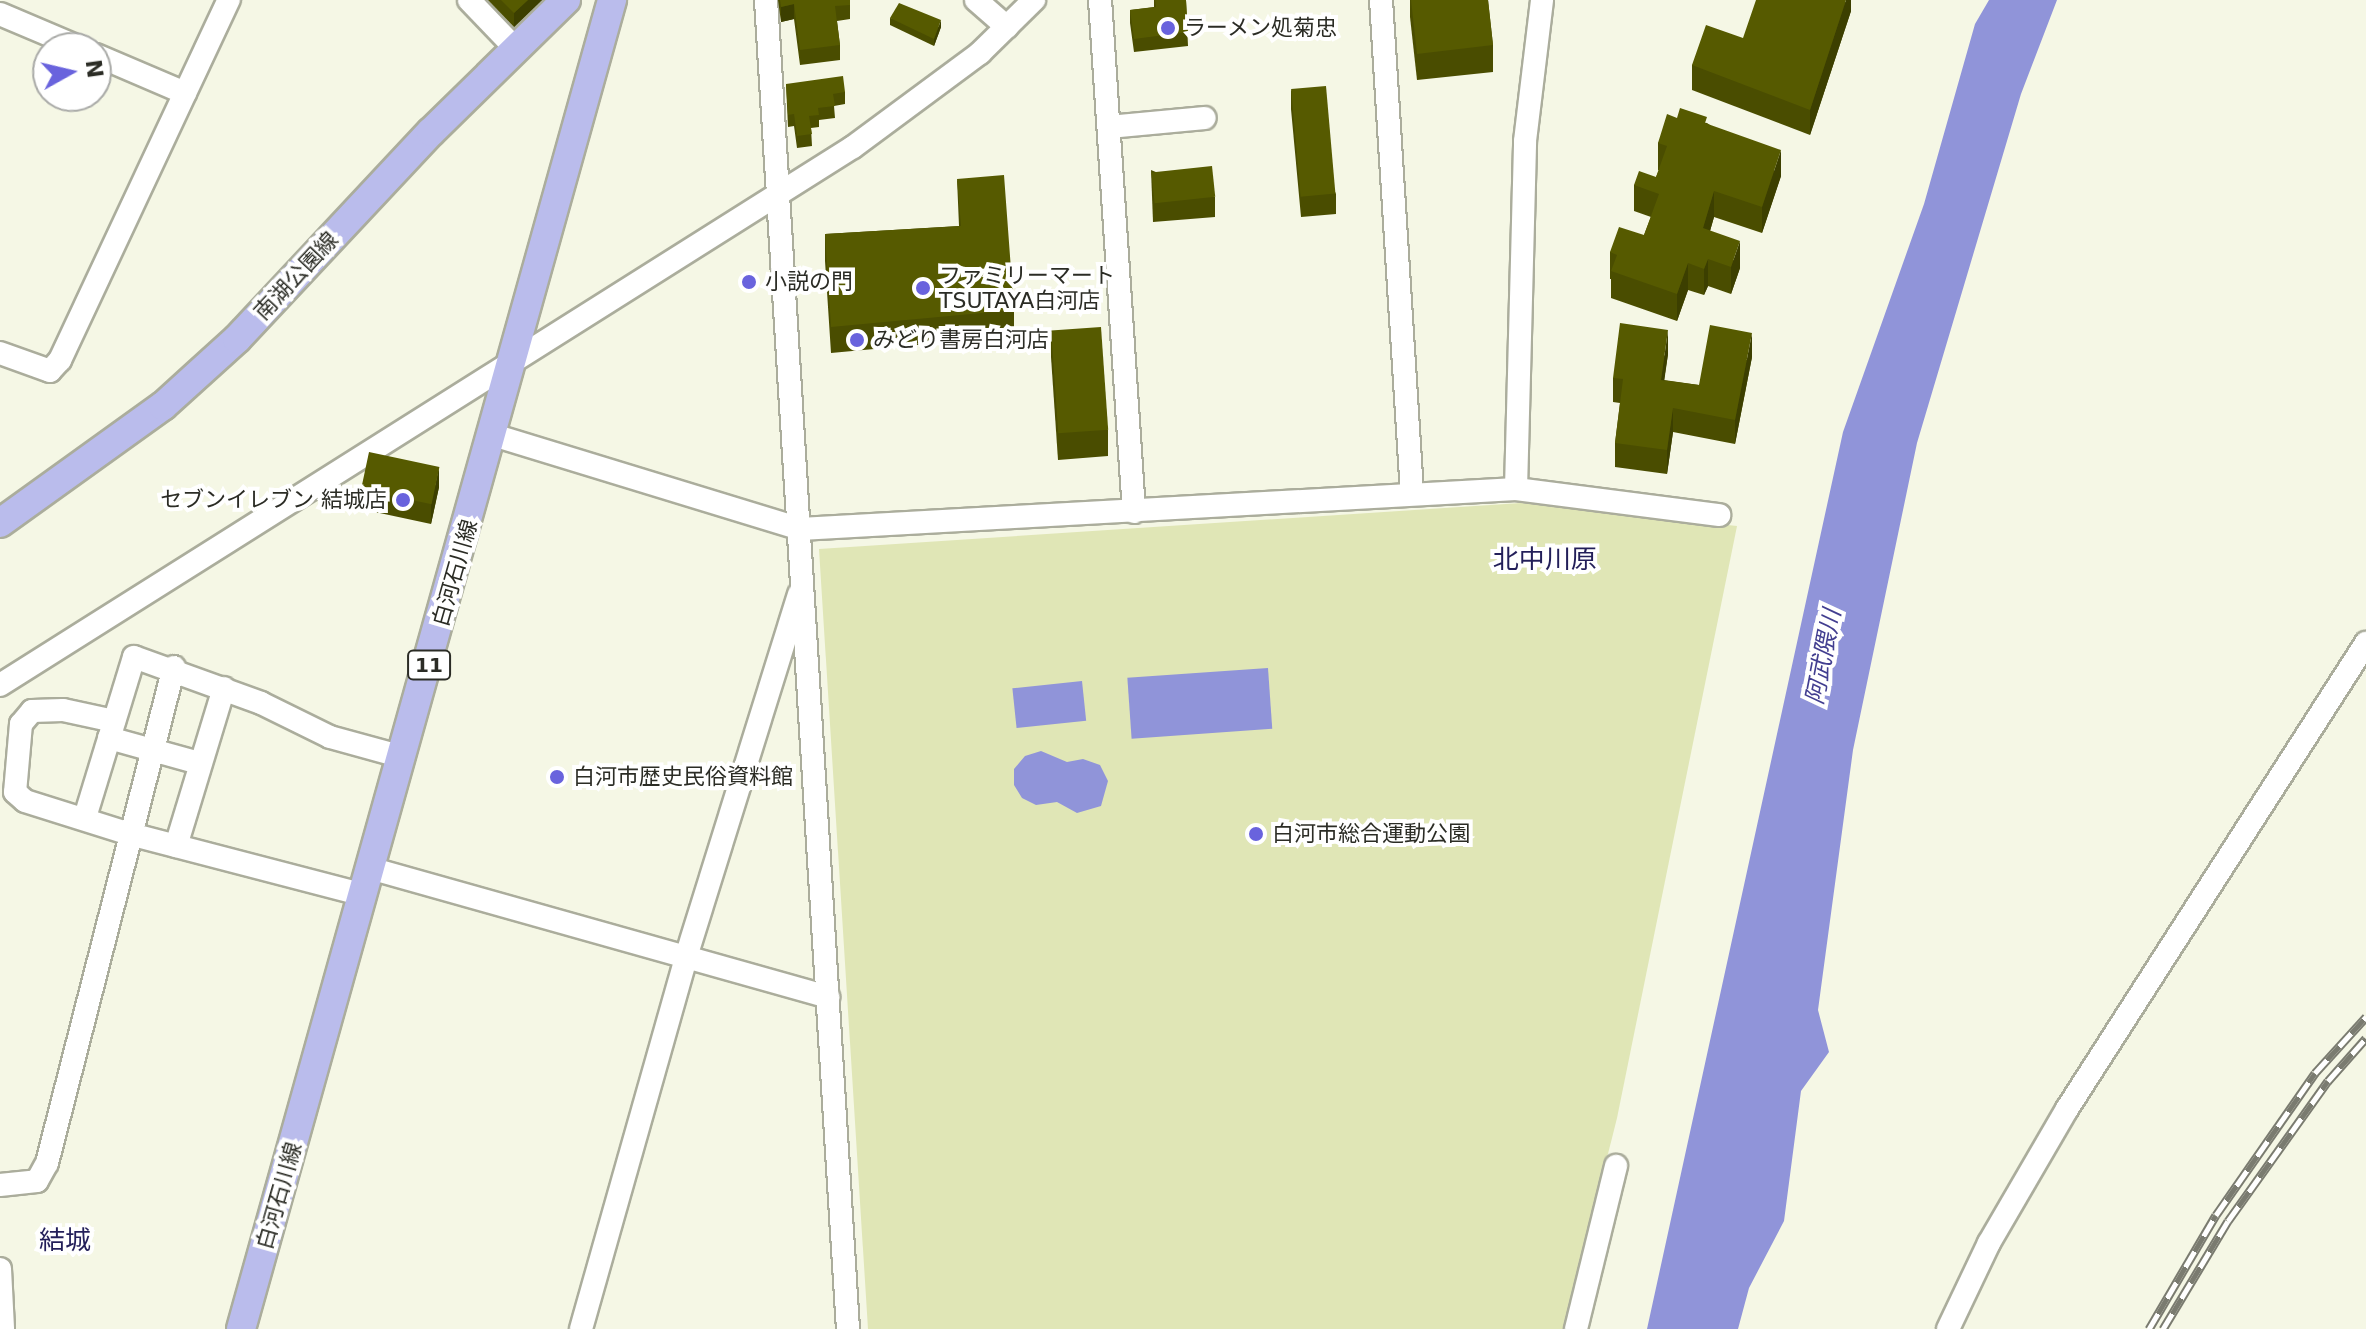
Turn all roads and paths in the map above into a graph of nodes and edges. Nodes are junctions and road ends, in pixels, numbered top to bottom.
1 (229, 0) edge
2 (469, 0) edge
3 (566, 0) edge
4 (612, 0) edge
5 (766, 0) edge
6 (976, 0) edge
7 (1034, 0) edge
8 (1100, 0) edge
9 (1381, 0) edge
10 (1542, 0) edge
11 (0, 14) edge
12 (1007, 27) junction
13 (42, 32) edge
14 (516, 49) junction
15 (112, 62) edge
16 (185, 93) junction
17 (1205, 118) dead end
18 (1109, 127) junction
19 (778, 194) junction
20 (0, 353) edge
21 (516, 355) junction
22 (493, 435) junction
23 (1516, 489) junction
24 (1412, 493) junction
25 (1134, 512) junction
26 (1719, 515) dead end
27 (0, 523) edge
28 (800, 529) junction
29 (803, 580) junction
30 (2366, 643) edge
31 (174, 667) junction
32 (0, 685) edge
33 (224, 688) junction
34 (112, 730) junction
35 (154, 750) junction
36 (403, 757) junction
37 (199, 763) junction
38 (89, 820) junction
39 (130, 834) junction
40 (176, 846) junction
41 (369, 882) junction
42 (686, 957) junction
43 (828, 997) junction
44 (1616, 1166) dead end
45 (0, 1185) edge
46 (0, 1269) edge
47 (3, 1329) edge
48 (241, 1329) edge
49 (581, 1329) edge
50 (848, 1329) edge
51 (1576, 1329) edge
52 (1948, 1329) edge

1 - 16 street
2 - 14 street
3 - 14 main road, 南湖公園線
4 - 21 main road, 白河石川線 / 11
5 - 19 street
6 - 12 street
7 - 12 street
8 - 18 street
9 - 24 street
10 - 23 street
11 - 13 street
12 - 19 street
14 - 27 main road, 南湖公園線
15 - 16 street
16 - 20 street
17 - 18 street
18 - 25 street
19 - 21 street
19 - 28 street
21 - 22 main road, 白河石川線 / 11
21 - 32 street
22 - 28 street
22 - 36 main road, 白河石川線 / 11
23 - 24 street
23 - 26 street
24 - 25 street
25 - 28 street
28 - 29 street
29 - 42 street
29 - 43 street
30 - 52 street
31 - 33 street
31 - 34 street
31 - 35 street
33 - 36 street
33 - 37 street
34 - 35 street
34 - 38 street
34 - 38 street
35 - 37 street
35 - 39 street
36 - 41 main road, 白河石川線 / 11
37 - 40 street
38 - 39 street
39 - 40 street
39 - 45 street
40 - 41 street
41 - 42 street
41 - 48 main road, 白河石川線 / 11
42 - 43 street
42 - 49 street
43 - 50 street
44 - 51 street
46 - 47 street

